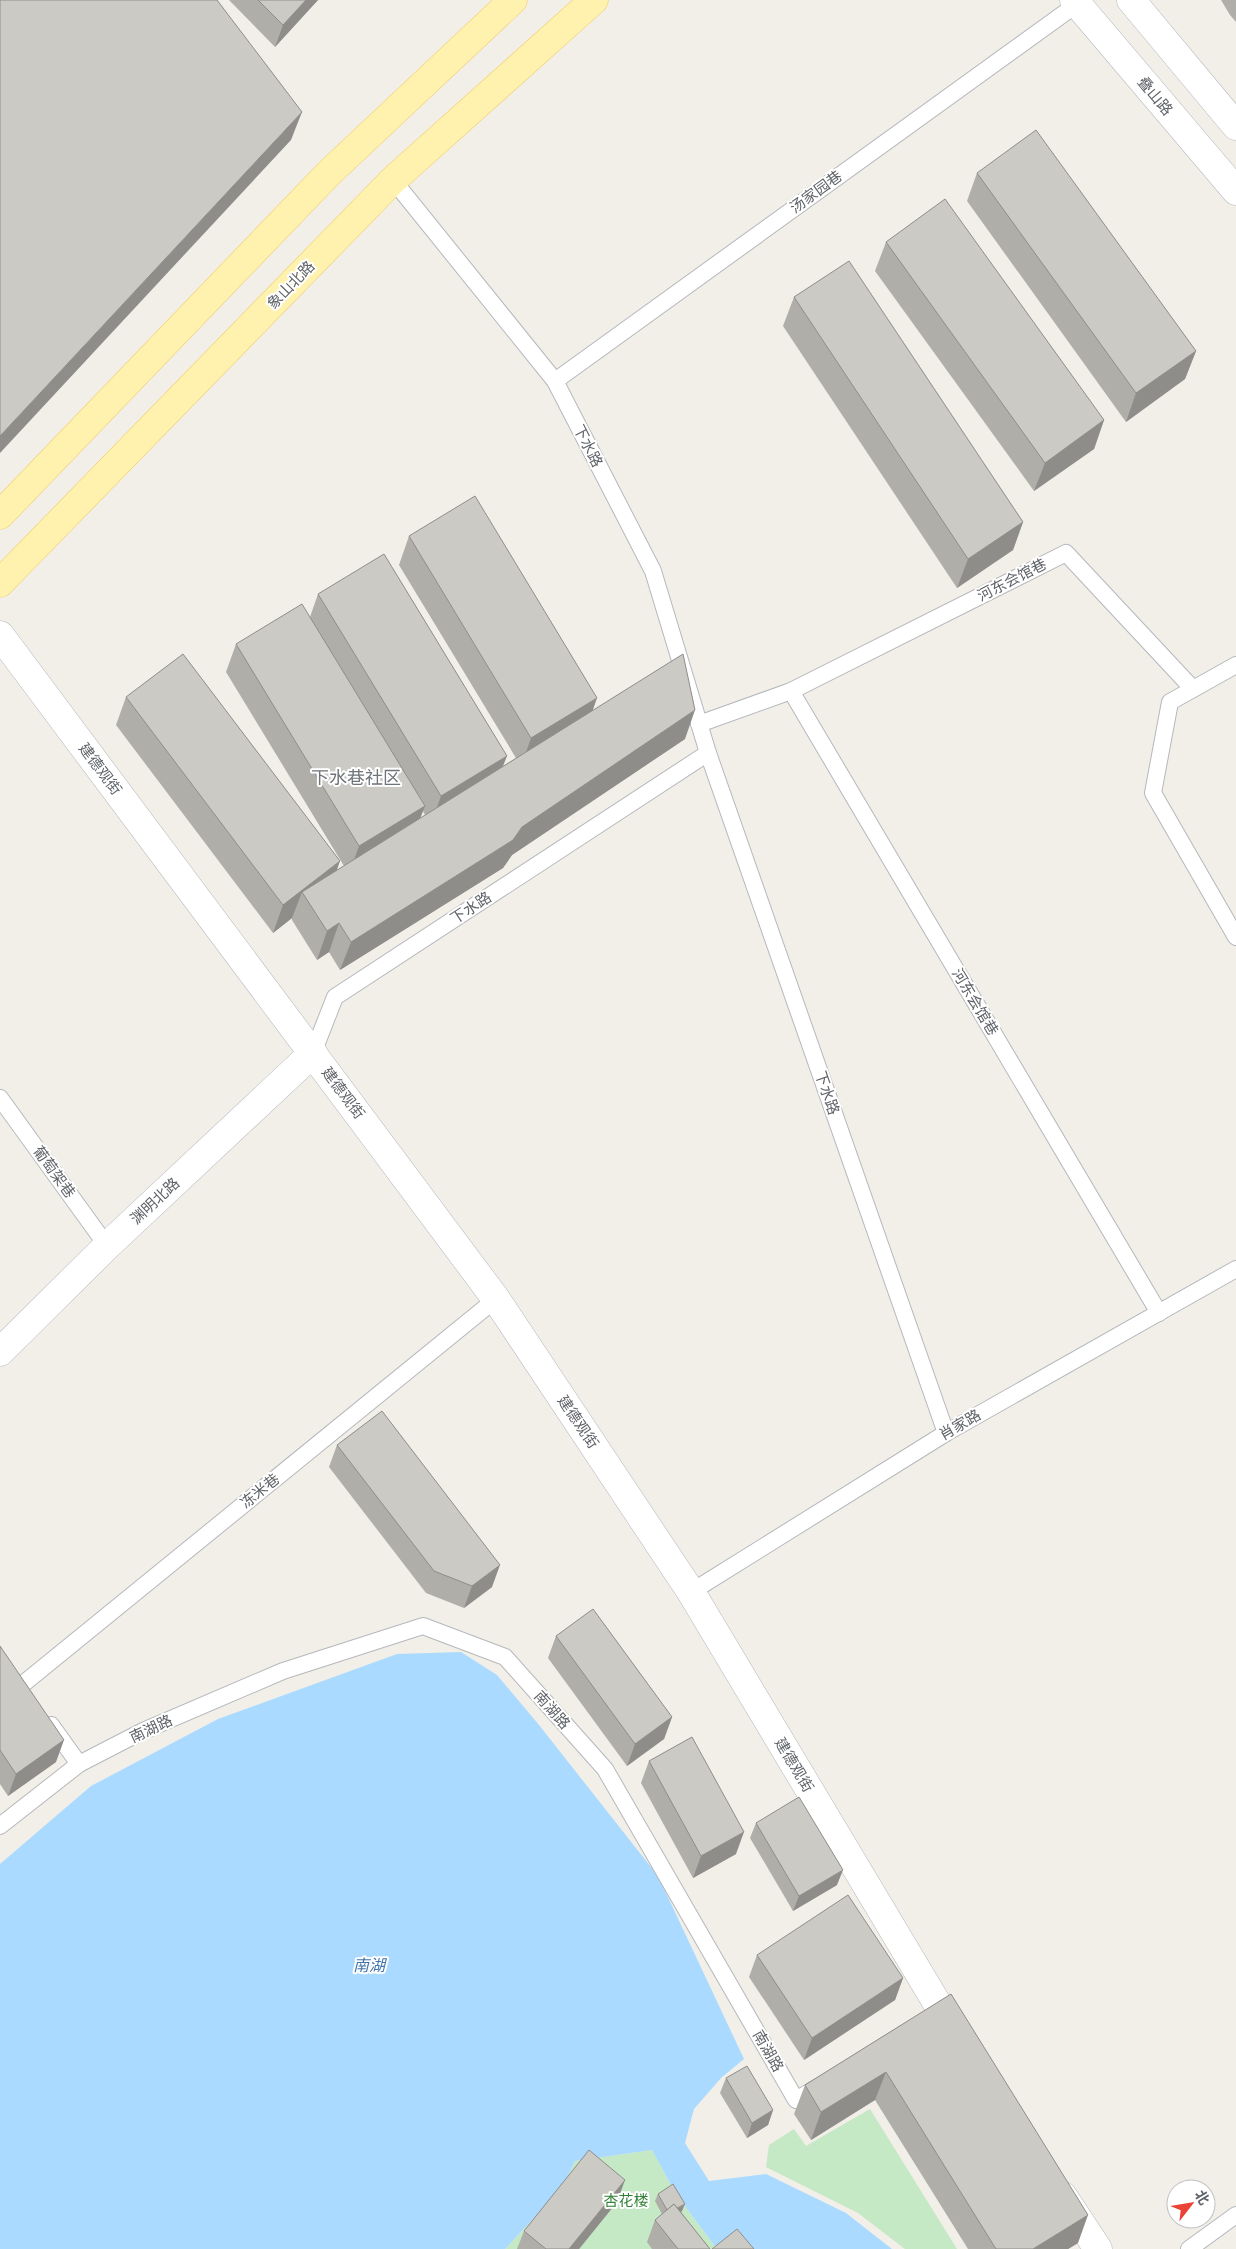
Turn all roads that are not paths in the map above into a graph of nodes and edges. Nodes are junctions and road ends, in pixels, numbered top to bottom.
1 (513, 0) edge
2 (594, 0) edge
3 (1131, 0) edge
4 (1076, 2) edge
5 (1236, 126) edge
6 (393, 180) junction
7 (1236, 191) edge
8 (555, 381) junction
9 (0, 514) edge
10 (0, 583) edge
11 (0, 635) edge
12 (1236, 664) edge
13 (1193, 689) junction
14 (791, 690) junction
15 (699, 724) junction
16 (708, 753) junction
17 (1236, 937) edge
18 (313, 1053) junction
19 (0, 1098) edge
20 (107, 1246) junction
21 (1236, 1269) edge
22 (496, 1299) junction
23 (1159, 1313) junction
24 (0, 1352) edge
25 (946, 1433) junction
26 (691, 1592) junction
27 (78, 1764) junction
28 (0, 1825) edge
29 (968, 2053) edge
30 (830, 2080) edge
31 (1049, 2176) edge
32 (1236, 2214) edge
33 (1098, 2249) edge
34 (1189, 2249) edge

1 - 9 main road
2 - 6 main road, 象山北路
3 - 5 street
4 - 7 street, 叠山路
4 - 8 lane, 汤家园巷
6 - 8 lane, 下水路
6 - 10 main road, 象山北路
8 - 15 lane, 下水路
11 - 18 street, 建德观街
12 - 13 lane
13 - 14 lane, 河东会馆巷
13 - 17 lane
14 - 15 lane, 河东会馆巷
14 - 23 lane, 河东会馆巷
15 - 16 lane, 下水路
16 - 18 lane, 下水路
16 - 25 lane, 下水路
18 - 20 street, 渊明北路
18 - 22 street, 建德观街
19 - 20 lane, 葡萄架巷
20 - 24 street, 渊明北路
21 - 23 lane, 肖家路
22 - 26 street, 建德观街
22 - 27 lane, 冻米巷
23 - 25 lane, 肖家路
25 - 26 lane, 肖家路
26 - 29 street, 建德观街
27 - 28 lane, 南湖路
27 - 30 lane, 南湖路
31 - 33 street
32 - 34 lane

